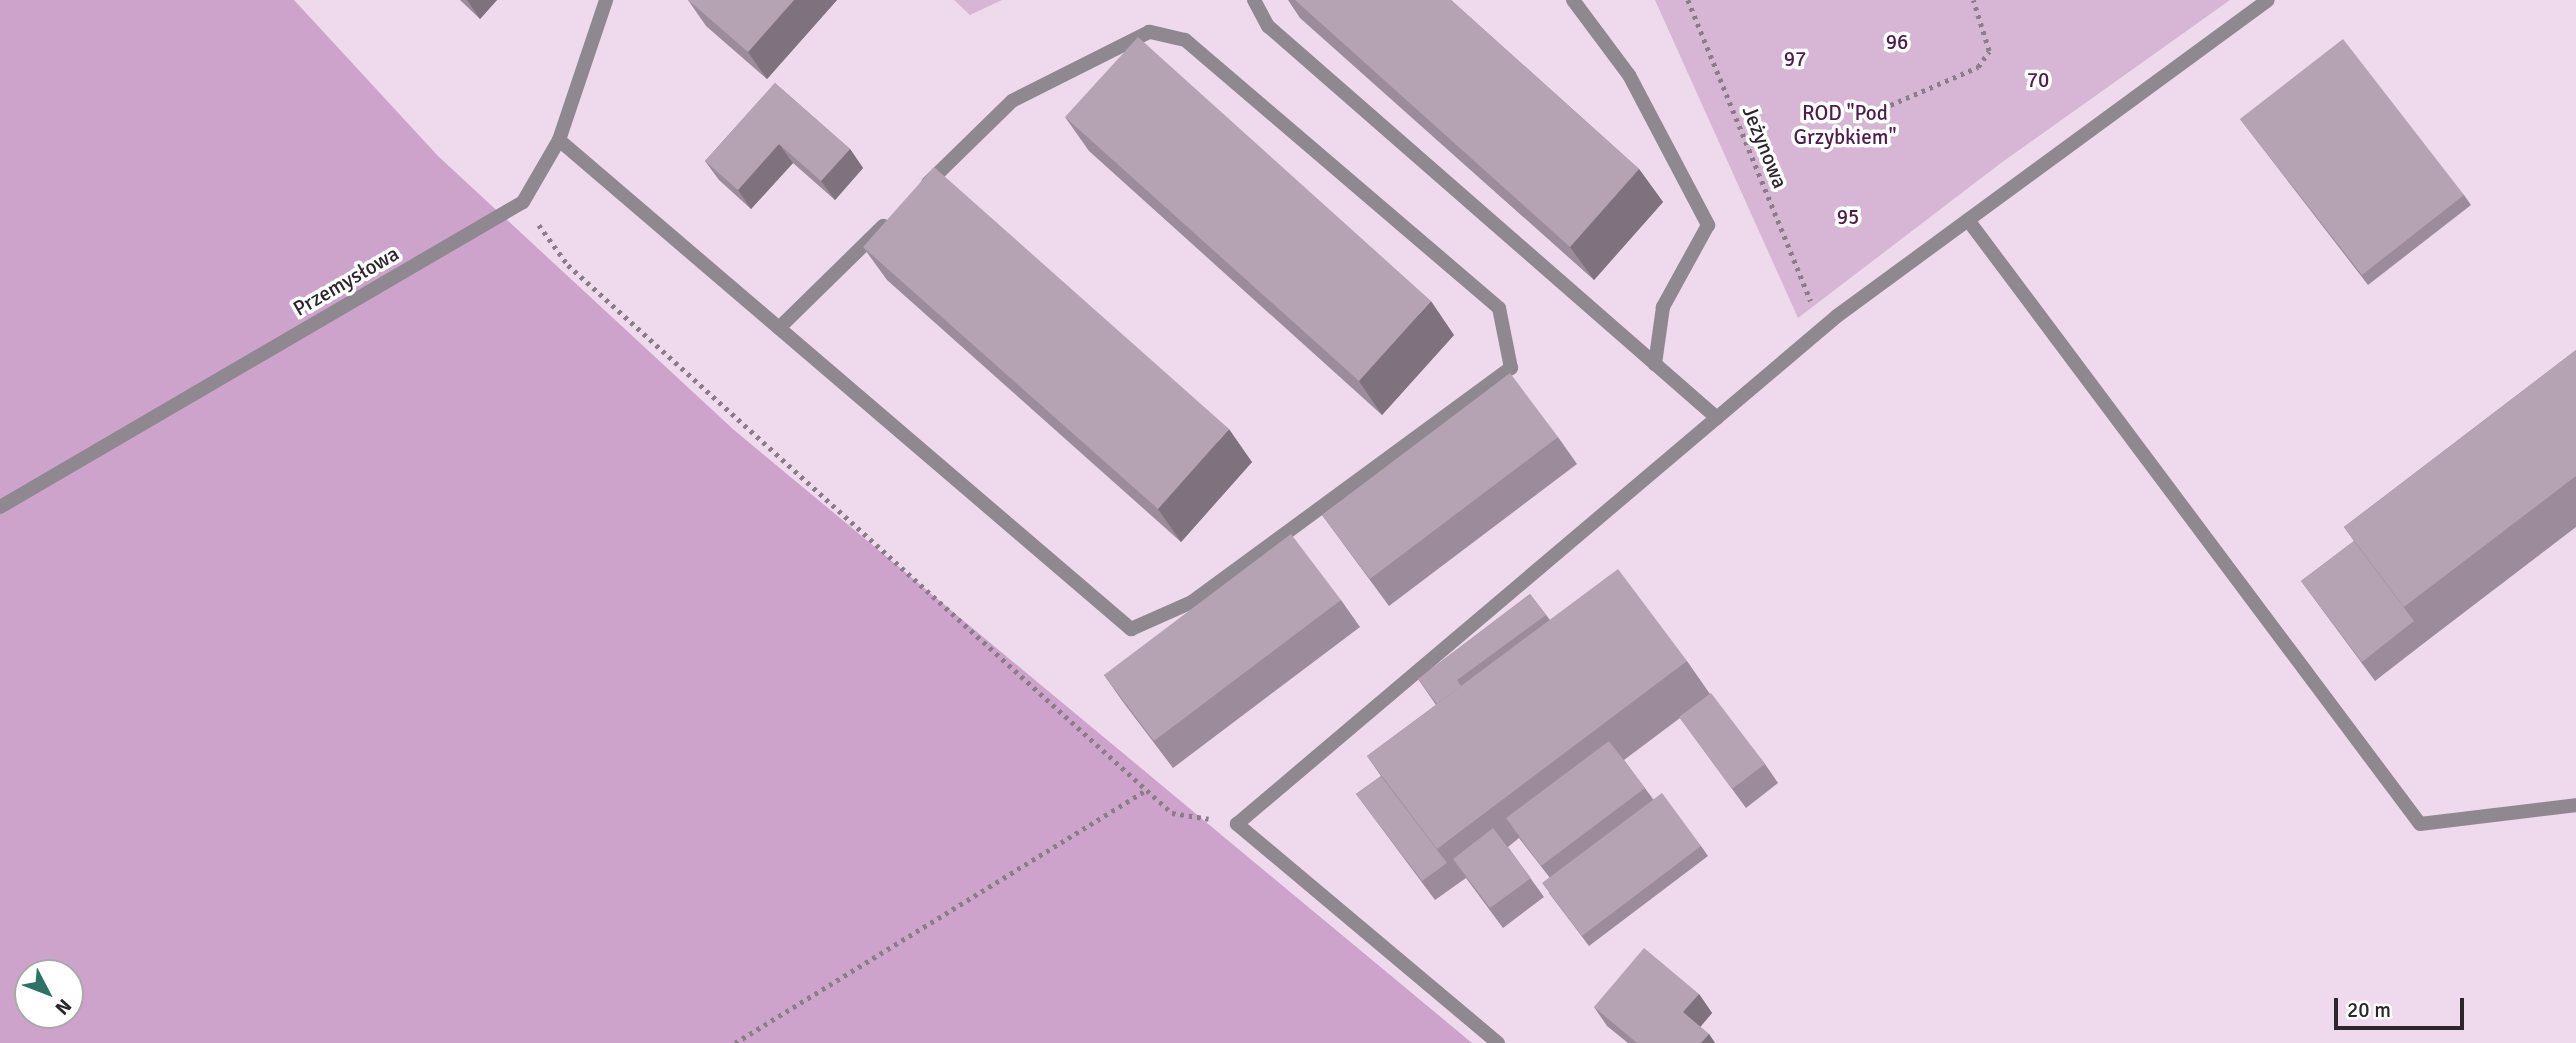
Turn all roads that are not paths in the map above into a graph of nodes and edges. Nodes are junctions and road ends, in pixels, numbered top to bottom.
1 (606, 0) edge
2 (1254, 0) edge
3 (1573, 0) edge
4 (2268, 0) edge
5 (559, 140) junction
6 (915, 195) edge
7 (895, 215) edge
8 (1968, 220) junction
9 (779, 328) junction
10 (1655, 364) junction
11 (1717, 418) junction
12 (0, 507) edge
13 (2576, 805) edge
14 (1498, 1043) edge

1 - 5 street, Przemysłowa
2 - 10 street
3 - 10 street
4 - 8 street
5 - 9 street
5 - 12 street, Przemysłowa
6 - 9 street
7 - 9 street
8 - 11 street
8 - 13 street
10 - 11 street
11 - 14 street

